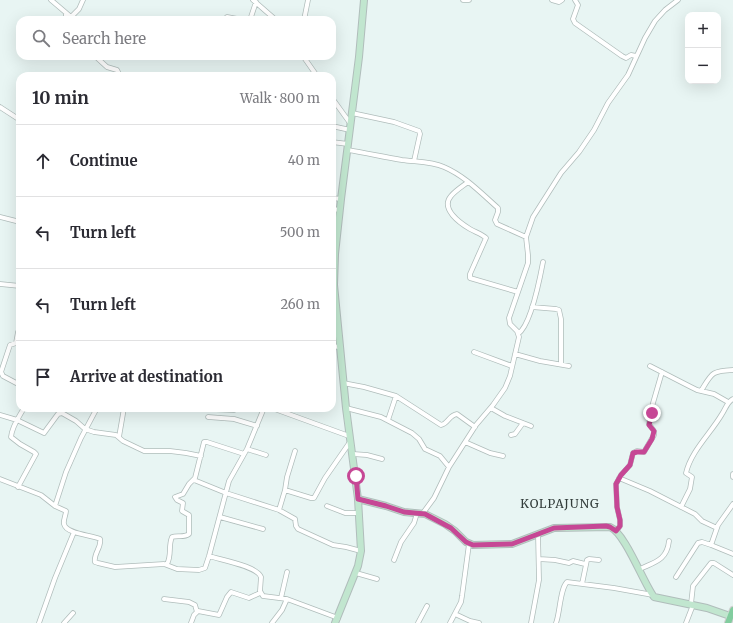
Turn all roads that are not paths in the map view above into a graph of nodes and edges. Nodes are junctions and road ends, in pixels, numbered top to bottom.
1 (51, 0) edge
2 (83, 0) edge
3 (308, 0) edge
4 (364, 0) edge
5 (463, 0) edge
6 (469, 0) edge
7 (552, 0) edge
8 (562, 0) edge
9 (575, 0) edge
10 (678, 0) edge
11 (254, 1) edge
12 (66, 13) joint
13 (251, 16) edge
14 (271, 16) edge
15 (305, 16) edge
16 (636, 56) junction
17 (99, 60) edge
18 (306, 60) edge
19 (118, 72) edge
20 (314, 72) edge
21 (336, 104) edge
22 (0, 107) edge
23 (352, 113) junction
24 (16, 117) edge
25 (350, 123) junction
26 (336, 127) edge
27 (350, 130) junction
28 (336, 144) edge
29 (350, 149) junction
30 (414, 161) junction
31 (468, 182) junction
32 (336, 198) edge
33 (341, 199) junction
34 (336, 210) edge
35 (340, 210) junction
36 (0, 217) edge
37 (16, 221) edge
38 (336, 227) edge
39 (526, 236) junction
40 (543, 262) dead end
41 (0, 284) edge
42 (16, 286) edge
43 (518, 292) junction
44 (532, 307) junction
45 (336, 315) edge
46 (518, 334) junction
47 (16, 343) edge
48 (336, 347) edge
49 (339, 347) junction
50 (474, 352) dead end
51 (515, 354) junction
52 (561, 364) junction
53 (512, 366) junction
54 (568, 366) dead end
55 (650, 366) dead end
56 (733, 370) edge
57 (662, 372) junction
58 (16, 383) edge
59 (343, 384) junction
60 (701, 391) junction
61 (396, 396) junction
62 (733, 399) edge
63 (728, 402) junction
64 (346, 408) junction
65 (491, 408) junction
66 (22, 412) edge
67 (95, 412) edge
68 (123, 412) edge
69 (234, 412) edge
70 (262, 412) edge
71 (282, 412) edge
72 (0, 415) edge
73 (208, 417) dead end
74 (234, 419) junction
75 (17, 420) junction
76 (388, 420) junction
77 (523, 423) junction
78 (257, 426) junction
79 (531, 426) dead end
80 (475, 427) junction
81 (85, 429) junction
82 (511, 435) dead end
83 (119, 437) junction
84 (350, 439) junction
85 (465, 442) junction
86 (247, 449) junction
87 (295, 451) dead end
88 (244, 454) junction
89 (353, 454) junction
90 (266, 455) dead end
91 (201, 456) junction
92 (503, 456) dead end
93 (382, 459) dead end
94 (449, 467) junction
95 (733, 474) edge
96 (733, 477) edge
97 (619, 478) junction
98 (0, 479) edge
99 (194, 480) junction
100 (18, 487) junction
101 (285, 490) junction
102 (226, 493) junction
103 (358, 499) junction
104 (54, 506) junction
105 (327, 506) dead end
106 (731, 506) edge
107 (681, 507) junction
108 (279, 510) junction
109 (733, 512) edge
110 (359, 513) junction
111 (420, 513) junction
112 (220, 517) junction
113 (263, 528) dead end
114 (716, 528) junction
115 (616, 531) junction
116 (74, 532) junction
117 (538, 534) junction
118 (669, 541) dead end
119 (469, 544) junction
120 (711, 545) junction
121 (362, 551) junction
122 (733, 554) edge
123 (209, 556) junction
124 (539, 559) junction
125 (394, 560) dead end
126 (599, 560) dead end
127 (167, 564) junction
128 (585, 564) junction
129 (640, 569) junction
130 (286, 572) dead end
131 (356, 573) junction
132 (733, 574) edge
133 (676, 577) dead end
134 (377, 579) dead end
135 (582, 584) junction
136 (260, 593) junction
137 (653, 595) junction
138 (164, 599) dead end
139 (284, 599) junction
140 (692, 605) junction
141 (427, 606) dead end
142 (733, 610) edge
143 (197, 612) junction
144 (72, 613) dead end
145 (455, 614) junction
146 (730, 616) junction
147 (337, 621) edge
148 (39, 623) edge
149 (64, 623) edge
150 (191, 623) edge
151 (272, 623) edge
152 (418, 623) edge
153 (450, 623) edge
154 (478, 623) edge
155 (531, 623) edge
156 (556, 623) edge
157 (686, 623) edge
158 (728, 623) edge

1 - 12 street
2 - 12 street
3 - 15 street
4 - 23 street
5 - 6 street
7 - 8 street
9 - 16 street
10 - 16 street
11 - 13 street
11 - 14 street
16 - 39 street
17 - 19 street
18 - 20 street
21 - 25 street
22 - 24 street
23 - 25 street
23 - 30 street
25 - 27 street
26 - 27 street
27 - 29 street
28 - 29 street
29 - 30 street
29 - 33 street
30 - 31 street
31 - 39 street
31 - 43 street
32 - 33 street
33 - 35 street
34 - 35 street
35 - 38 street
36 - 37 street
39 - 43 street
40 - 44 street
41 - 42 street
43 - 46 street
44 - 46 street
44 - 52 street
45 - 49 street
46 - 51 street
47 - 58 street
48 - 49 street
49 - 59 street
50 - 53 street
51 - 52 street
51 - 53 street
52 - 54 street
53 - 65 street
55 - 57 street
56 - 60 street
57 - 60 street
57 - 97 street
59 - 61 street
59 - 64 street
60 - 63 street
61 - 76 street
61 - 80 street
62 - 63 street
63 - 107 street
64 - 76 street
64 - 84 street
65 - 77 street
65 - 80 street
66 - 75 street
67 - 81 street
68 - 83 street
69 - 74 street
70 - 78 street
71 - 84 street
72 - 75 street
73 - 74 street
74 - 78 street
75 - 81 street
75 - 100 street
76 - 94 street
77 - 79 street
77 - 82 street
78 - 86 street
80 - 85 street
81 - 83 street
81 - 104 street
83 - 91 street
84 - 89 street
84 - 101 street
85 - 92 street
85 - 94 street
86 - 88 street
86 - 90 street
87 - 101 street
88 - 91 street
88 - 102 street
89 - 93 street
89 - 103 street
91 - 99 street
94 - 111 street
95 - 96 street
97 - 107 street
97 - 115 street
98 - 100 street
99 - 102 street
99 - 127 street
100 - 104 street
101 - 108 street
102 - 108 street
102 - 112 street
103 - 110 street
103 - 111 street
104 - 116 street
105 - 110 street
106 - 109 street
106 - 114 street
107 - 114 street
108 - 121 street
110 - 121 street
111 - 119 street
111 - 125 street
112 - 113 street
112 - 123 street
114 - 120 street
115 - 117 street
115 - 129 street
116 - 127 street
116 - 148 street
117 - 119 street
117 - 124 street
118 - 129 street
119 - 145 street
120 - 122 street
120 - 133 street
121 - 131 street
123 - 127 street
123 - 136 street
124 - 128 street
124 - 155 street
126 - 128 street
128 - 135 street
129 - 137 street
130 - 139 street
131 - 134 street
131 - 147 street
132 - 140 street
135 - 137 street
135 - 156 street
136 - 139 street
136 - 143 street
137 - 140 street
138 - 143 street
139 - 147 street
139 - 151 street
140 - 146 street
140 - 157 street
141 - 152 street
142 - 146 main road
143 - 150 street
144 - 149 street
145 - 153 street
145 - 154 street
146 - 158 main road

